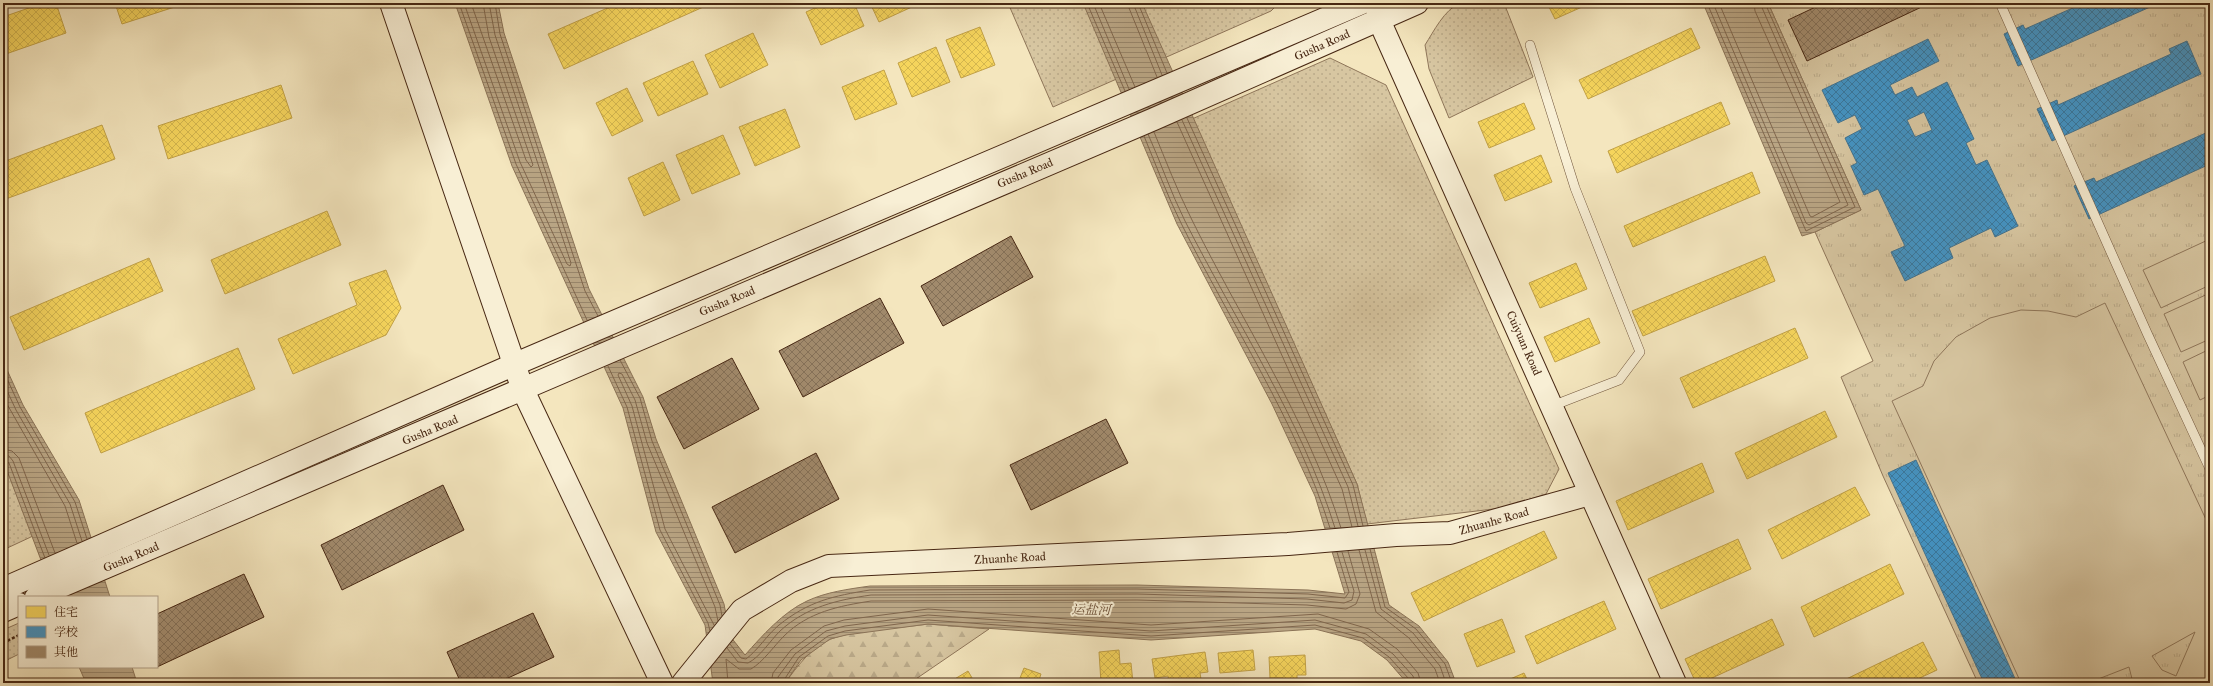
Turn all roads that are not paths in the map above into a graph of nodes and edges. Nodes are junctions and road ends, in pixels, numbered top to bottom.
1 (391, 3) edge
2 (1362, 3) edge
3 (1417, 3) edge
4 (2000, 3) edge
5 (1376, 11) edge
6 (1530, 44) dead end
7 (513, 365) junction
8 (523, 390) junction
9 (1552, 406) junction
10 (2210, 468) edge
11 (1590, 494) junction
12 (3, 589) edge
13 (38, 589) edge
14 (18, 604) edge
15 (3, 611) edge
16 (686, 679) edge
17 (662, 683) edge
18 (1675, 683) edge

1 - 7 main road
2 - 7 main road, Gusha Road
3 - 5 main road, Gusha Road
4 - 10 lane
5 - 8 main road, Gusha Road
5 - 9 main road, Cuiyuan Road
6 - 9 lane
7 - 8 main road
7 - 13 main road, Gusha Road
8 - 13 main road, Gusha Road
8 - 17 main road
9 - 11 main road, Cuiyuan Road
11 - 16 main road, Zhuanhe Road
11 - 18 main road, Cuiyuan Road
12 - 13 main road, Gusha Road
14 - 15 main road

